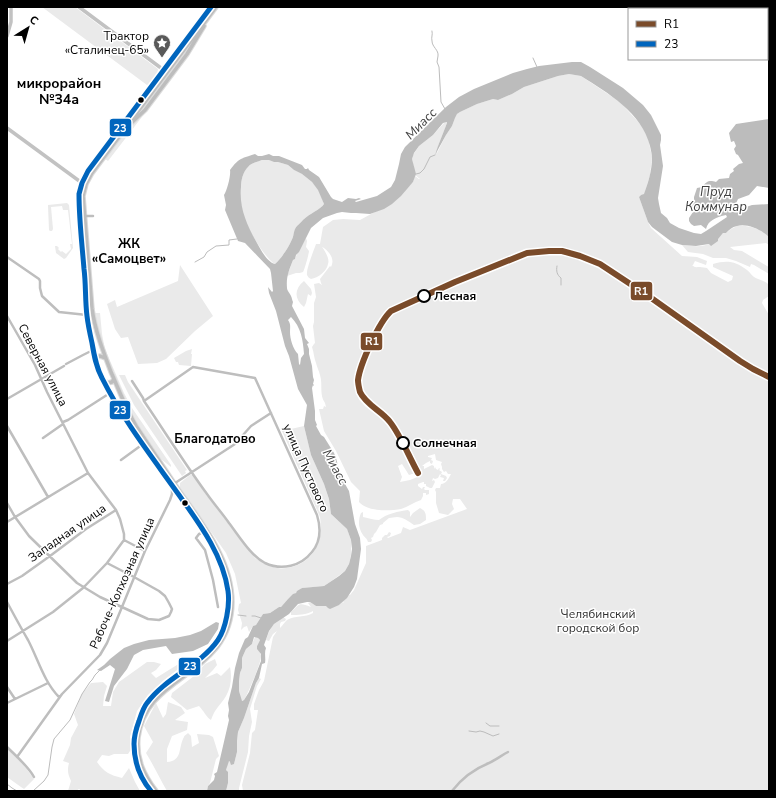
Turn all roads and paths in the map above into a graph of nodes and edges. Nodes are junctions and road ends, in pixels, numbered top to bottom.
1 (10, 7) edge
2 (80, 7) edge
3 (211, 7) edge
4 (216, 7) edge
5 (210, 14) junction
6 (7, 36) edge
7 (165, 71) junction
8 (7, 128) edge
9 (121, 134) junction
10 (84, 184) junction
11 (84, 216) junction
12 (93, 216) dead end
13 (7, 257) edge
14 (87, 315) junction
15 (7, 316) edge
16 (93, 350) junction
17 (95, 361) junction
18 (107, 361) junction
19 (42, 379) junction
20 (114, 379) junction
21 (103, 380) junction
22 (132, 381) dead end
23 (110, 392) junction
24 (7, 399) edge
25 (144, 401) junction
26 (271, 413) junction
27 (63, 423) junction
28 (7, 426) edge
29 (43, 438) dead end
30 (143, 444) junction
31 (121, 460) dead end
32 (192, 472) junction
33 (88, 473) junction
34 (174, 485) junction
35 (48, 497) junction
36 (7, 504) edge
37 (116, 510) junction
38 (15, 517) junction
39 (7, 522) edge
40 (204, 532) junction
41 (124, 540) junction
42 (145, 551) junction
43 (50, 556) junction
44 (107, 563) junction
45 (134, 577) junction
46 (7, 584) edge
47 (83, 588) junction
48 (7, 602) edge
49 (122, 607) junction
50 (218, 607) dead end
51 (23, 631) junction
52 (7, 641) edge
53 (48, 682) junction
54 (7, 687) edge
55 (60, 697) junction
56 (15, 699) junction
57 (7, 703) edge
58 (7, 747) edge
59 (508, 752) dead end
60 (18, 757) junction
61 (34, 777) dead end
62 (151, 791) edge
63 (156, 791) edge
64 (452, 791) edge

1 - 6 street
2 - 7 street
3 - 7 main road
4 - 5 main road
5 - 7 main road
5 - 9 main road
7 - 9 main road
7 - 10 main road
8 - 10 street
9 - 10 main road
10 - 11 main road
10 - 14 main road
11 - 12 street
11 - 18 main road
13 - 14 street
14 - 16 main road
15 - 19 street, Северная улица
16 - 17 main road
16 - 19 street
17 - 18 main road
17 - 21 main road
18 - 20 main road
19 - 24 street
19 - 27 street, Северная улица
20 - 21 main road
20 - 34 main road
21 - 23 main road
22 - 25 street, улица Пустового
23 - 27 street, Северная улица
23 - 30 main road
25 - 26 street, улица Пустового
25 - 32 street, улица Пустового
26 - 32 street, улица Пустового
26 - 32 street, улица Пустового
27 - 29 street, Северная улица
27 - 33 street, Северная улица
28 - 35 street
30 - 31 street
30 - 34 main road
32 - 34 street
33 - 35 street
33 - 37 street, Северная улица
34 - 40 main road
34 - 42 street, Рабоче-Колхозная улица
34 - 63 main road
35 - 38 street
36 - 38 street
37 - 41 street, Северная улица
37 - 43 street, Западная улица
38 - 39 street
38 - 43 street
40 - 50 street
40 - 62 main road
41 - 42 street
41 - 44 street
42 - 45 street, Рабоче-Колхозная улица
43 - 46 street, Западная улица
43 - 47 street
44 - 45 street
44 - 47 street
45 - 49 street, Рабоче-Колхозная улица
45 - 49 street
47 - 49 street
47 - 51 street
48 - 51 street
49 - 55 street, Рабоче-Колхозная улица
51 - 52 street
51 - 53 street
53 - 55 street
53 - 56 street
54 - 56 street
55 - 60 street, Рабоче-Колхозная улица
56 - 57 street
58 - 60 street
59 - 64 street
60 - 61 street

